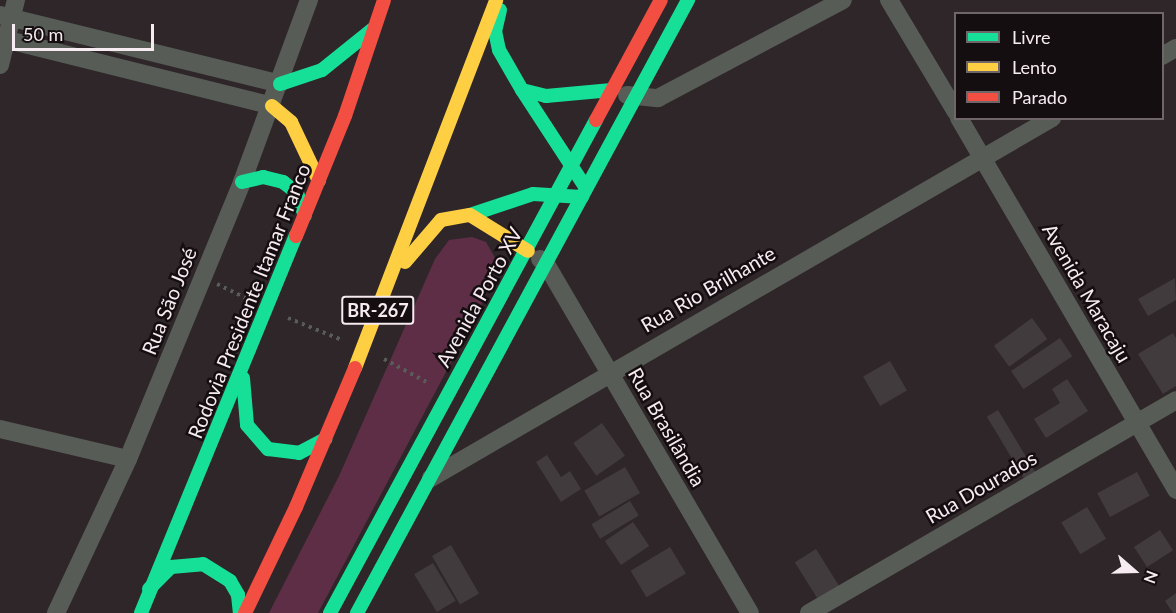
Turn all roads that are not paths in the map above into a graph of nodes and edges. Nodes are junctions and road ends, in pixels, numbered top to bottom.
1 (16, 0) edge
2 (309, 0) edge
3 (384, 0) edge
4 (496, 0) edge
5 (502, 0) edge
6 (661, 0) edge
7 (688, 0) edge
8 (843, 0) edge
9 (889, 0) edge
10 (6, 17) edge
11 (375, 28) junction
12 (3, 39) edge
13 (162, 55) junction
14 (0, 64) edge
15 (156, 77) junction
16 (280, 84) junction
17 (522, 90) junction
18 (612, 90) junction
19 (635, 98) junction
20 (272, 106) junction
21 (954, 109) edge
22 (960, 120) edge
23 (1048, 120) edge
24 (982, 158) junction
25 (570, 168) junction
26 (320, 181) junction
27 (242, 182) junction
28 (556, 193) junction
29 (584, 193) junction
30 (470, 215) junction
31 (305, 216) junction
32 (528, 251) junction
33 (546, 264) junction
34 (388, 281) junction
35 (244, 371) junction
36 (609, 372) junction
37 (1176, 400) edge
38 (1136, 423) junction
39 (0, 429) edge
40 (325, 439) junction
41 (128, 459) junction
42 (429, 479) junction
43 (1176, 490) edge
44 (388, 503) junction
45 (148, 589) junction
46 (56, 613) edge
47 (141, 613) edge
48 (243, 613) edge
49 (330, 613) edge
50 (357, 613) edge
51 (750, 613) edge
52 (809, 613) edge

1 - 10 street
2 - 16 street, Rua São José
3 - 11 main road, Rodovia Presidente Itamar Franco
4 - 34 main road, BR-267
5 - 17 main road
6 - 18 main road, Avenida Porto XV
7 - 19 main road
8 - 19 street
9 - 21 street
10 - 12 street
10 - 13 street
11 - 16 main road
11 - 26 main road, Rodovia Presidente Itamar Franco
12 - 14 street
12 - 15 street
13 - 15 street
13 - 16 street
15 - 20 street
16 - 20 street, Rua São José
17 - 18 main road
17 - 25 main road
18 - 19 street
18 - 25 main road, Avenida Porto XV
19 - 29 main road
20 - 26 main road
20 - 27 street, Rua São José
22 - 24 street, Avenida Maracaju
23 - 24 street, Rua Rio Brilhante
24 - 36 street, Rua Rio Brilhante
24 - 38 street, Avenida Maracaju
25 - 28 main road, Avenida Porto XV
25 - 29 main road
26 - 31 main road, Rodovia Presidente Itamar Franco
27 - 31 main road
27 - 41 street, Rua São José
28 - 29 main road
28 - 30 main road
28 - 32 main road, Avenida Porto XV
29 - 33 main road
30 - 32 main road
30 - 34 main road
31 - 35 main road, Rodovia Presidente Itamar Franco
32 - 33 street
32 - 44 main road, Avenida Porto XV
33 - 36 street, Rua Brasilândia
33 - 42 main road
34 - 40 main road, BR-267
35 - 40 main road
35 - 45 main road, Rodovia Presidente Itamar Franco
36 - 42 street, Rua Rio Brilhante
36 - 51 street, Rua Brasilândia
37 - 38 street, Rua Dourados
38 - 43 street, Avenida Maracaju
38 - 52 street, Rua Dourados
39 - 41 street
40 - 48 main road, BR-267
41 - 46 street, Rua São José
42 - 44 street, Rua Rio Brilhante
42 - 50 main road
44 - 49 main road, Avenida Porto XV
45 - 47 main road, Rodovia Presidente Itamar Franco
45 - 48 main road

